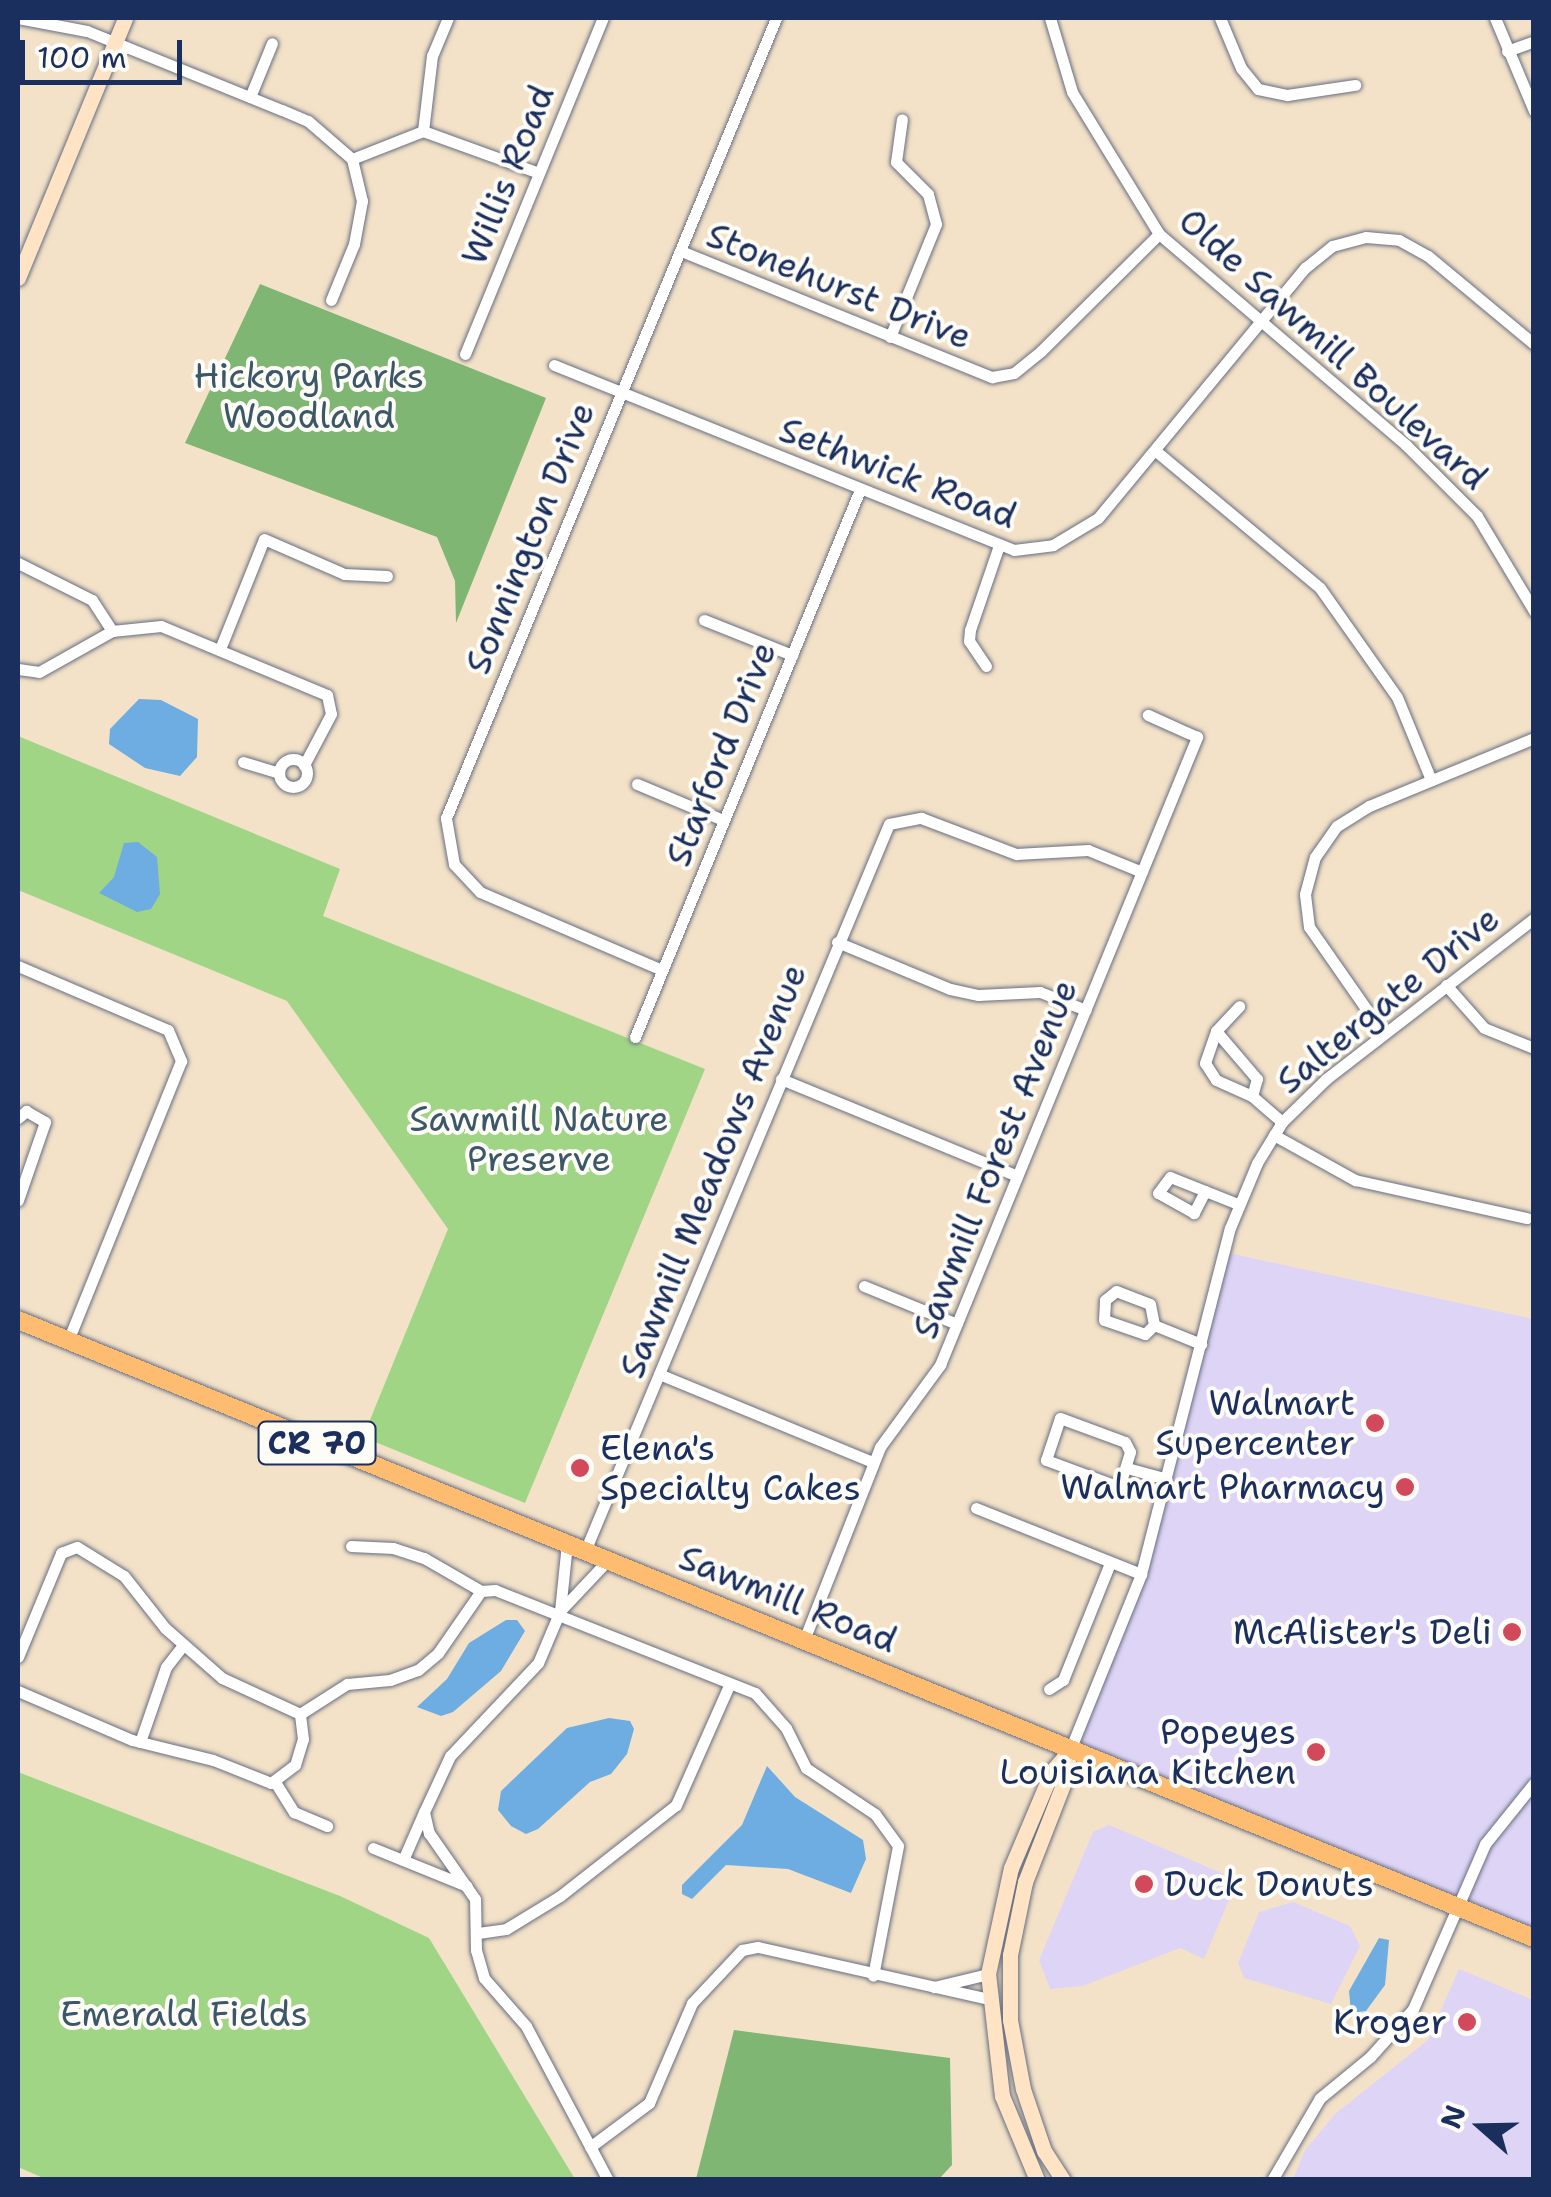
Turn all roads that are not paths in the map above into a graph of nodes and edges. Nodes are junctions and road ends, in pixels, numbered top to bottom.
1 (18, 18) edge
2 (125, 18) edge
3 (448, 18) edge
4 (603, 18) edge
5 (776, 18) edge
6 (1050, 18) edge
7 (1220, 18) edge
8 (1495, 18) edge
9 (1534, 41) edge
10 (114, 42) junction
11 (272, 44) dead end
12 (1508, 51) junction
13 (1355, 85) dead end
14 (250, 97) junction
15 (1534, 112) edge
16 (902, 120) dead end
17 (422, 131) junction
18 (352, 159) junction
19 (539, 173) junction
20 (1159, 234) junction
21 (681, 251) junction
22 (18, 278) edge
23 (331, 300) dead end
24 (1259, 324) junction
25 (890, 336) junction
26 (1534, 344) edge
27 (465, 354) dead end
28 (554, 365) dead end
29 (621, 392) junction
30 (1157, 452) junction
31 (859, 492) junction
32 (998, 548) junction
33 (18, 563) edge
34 (387, 576) dead end
35 (1534, 611) edge
36 (704, 620) dead end
37 (112, 631) junction
38 (220, 650) junction
39 (792, 655) junction
40 (986, 666) dead end
41 (18, 669) edge
42 (1148, 715) dead end
43 (1534, 738) edge
44 (242, 762) dead end
45 (304, 765) junction
46 (279, 774) junction
47 (1431, 780) junction
48 (637, 784) dead end
49 (724, 820) junction
50 (1142, 872) junction
51 (1534, 918) edge
52 (838, 942) junction
53 (18, 966) edge
54 (662, 970) junction
55 (1446, 985) junction
56 (1239, 1006) dead end
57 (1086, 1010) junction
58 (1216, 1031) junction
59 (1383, 1033) junction
60 (635, 1037) dead end
61 (1534, 1048) edge
62 (781, 1079) junction
63 (1252, 1096) junction
64 (18, 1118) edge
65 (1282, 1122) junction
66 (1274, 1135) junction
67 (1017, 1176) junction
68 (1205, 1191) dead end
69 (18, 1200) edge
70 (1238, 1204) junction
71 (1527, 1218) dead end
72 (864, 1286) dead end
73 (18, 1320) edge
74 (956, 1324) junction
75 (1154, 1325) junction
76 (68, 1341) junction
77 (1201, 1344) junction
78 (658, 1374) junction
79 (872, 1462) junction
80 (1127, 1468) junction
81 (1167, 1480) junction
82 (976, 1508) dead end
83 (566, 1544) junction
84 (351, 1546) dead end
85 (585, 1550) junction
86 (608, 1560) junction
87 (1110, 1562) junction
88 (1141, 1574) junction
89 (481, 1591) junction
90 (560, 1611) junction
91 (804, 1640) junction
92 (183, 1644) junction
93 (18, 1657) edge
94 (730, 1683) junction
95 (1049, 1689) dead end
96 (18, 1691) edge
97 (300, 1714) junction
98 (140, 1742) junction
99 (1070, 1750) junction
100 (274, 1782) junction
101 (1534, 1783) edge
102 (424, 1812) junction
103 (327, 1826) dead end
104 (373, 1848) dead end
105 (403, 1860) junction
106 (467, 1886) junction
107 (1458, 1908) junction
108 (478, 1933) junction
109 (1534, 1938) edge
110 (988, 1974) junction
111 (872, 1976) junction
112 (934, 1987) junction
113 (988, 1999) junction
114 (590, 2147) junction
115 (1053, 2164) junction
116 (1033, 2178) edge
117 (608, 2180) edge
118 (1064, 2180) edge
119 (1272, 2180) edge

1 - 10 street
2 - 10 main road
3 - 17 street
4 - 19 street, Willis Road
5 - 21 street, Sonnington Drive
6 - 20 street, Olde Sawmill Boulevard
7 - 13 street
8 - 12 street
9 - 12 street
10 - 14 street
10 - 22 main road
11 - 14 street
12 - 15 street
14 - 18 street
16 - 25 street
17 - 18 street
17 - 19 street
18 - 23 street
19 - 27 street, Willis Road
20 - 24 street, Olde Sawmill Boulevard
20 - 25 street, Stonehurst Drive
21 - 25 street, Stonehurst Drive
21 - 29 street, Sonnington Drive
24 - 26 street, Sethwick Road
24 - 30 street, Sethwick Road
24 - 35 street, Olde Sawmill Boulevard
28 - 29 street, Sethwick Road
29 - 31 street, Sethwick Road
29 - 54 street, Sonnington Drive
30 - 32 street, Sethwick Road
30 - 47 street
31 - 32 street, Sethwick Road
31 - 39 street, Starford Drive
32 - 40 street
33 - 37 street
34 - 38 street
36 - 39 street
37 - 38 street
37 - 41 street
38 - 45 street
39 - 49 street, Starford Drive
42 - 50 street, Sawmill Forest Avenue
43 - 47 street
44 - 46 street
45 - 46 street
45 - 46 street
47 - 59 street
48 - 49 street
49 - 54 street, Starford Drive
50 - 52 street, Sawmill Meadows Avenue
50 - 57 street, Sawmill Forest Avenue
51 - 55 street, Saltergate Drive
52 - 57 street
52 - 62 street, Sawmill Meadows Avenue
53 - 76 street
54 - 60 street, Starford Drive
55 - 59 street, Saltergate Drive
55 - 61 street
56 - 58 street
57 - 67 street, Sawmill Forest Avenue
58 - 63 street
58 - 63 street
59 - 65 street, Saltergate Drive
62 - 67 street
62 - 78 street, Sawmill Meadows Avenue
63 - 65 street
64 - 69 street
65 - 66 street, Saltergate Drive
66 - 70 street, Saltergate Drive
66 - 71 street
67 - 74 street, Sawmill Forest Avenue
68 - 70 street
70 - 77 street, Saltergate Drive
72 - 74 street
73 - 76 main road, Sawmill Road / CR 70
74 - 79 street, Sawmill Forest Avenue
75 - 75 street
75 - 77 street
76 - 83 main road, Sawmill Road / CR 70
77 - 81 street, Saltergate Drive
78 - 79 street
78 - 85 street, Sawmill Meadows Avenue
79 - 91 street, Sawmill Forest Avenue
80 - 80 street
80 - 81 street
81 - 88 street, Saltergate Drive
82 - 87 street
83 - 85 main road, Sawmill Road / CR 70
83 - 90 street
84 - 89 street
85 - 86 main road, Sawmill Road / CR 70
86 - 90 street
86 - 91 main road, Sawmill Road / CR 70
87 - 88 street
87 - 95 street
88 - 99 street, Saltergate Drive
89 - 90 street
89 - 97 street
90 - 94 street
90 - 102 street
91 - 99 main road, Sawmill Road / CR 70
92 - 93 street
92 - 97 street
92 - 98 street
94 - 108 street
94 - 111 street
96 - 98 street
97 - 100 street
98 - 100 street
99 - 107 main road, Sawmill Road / CR 70
99 - 110 main road
99 - 115 main road
100 - 103 street
101 - 107 street
102 - 105 street
102 - 106 street
104 - 105 street
105 - 106 street
106 - 108 street
107 - 109 main road, Sawmill Road / CR 70
107 - 119 street
108 - 114 street
110 - 112 street
110 - 113 main road
111 - 112 street
111 - 114 street
112 - 113 street
113 - 116 main road
114 - 117 street
115 - 116 street
115 - 118 main road

